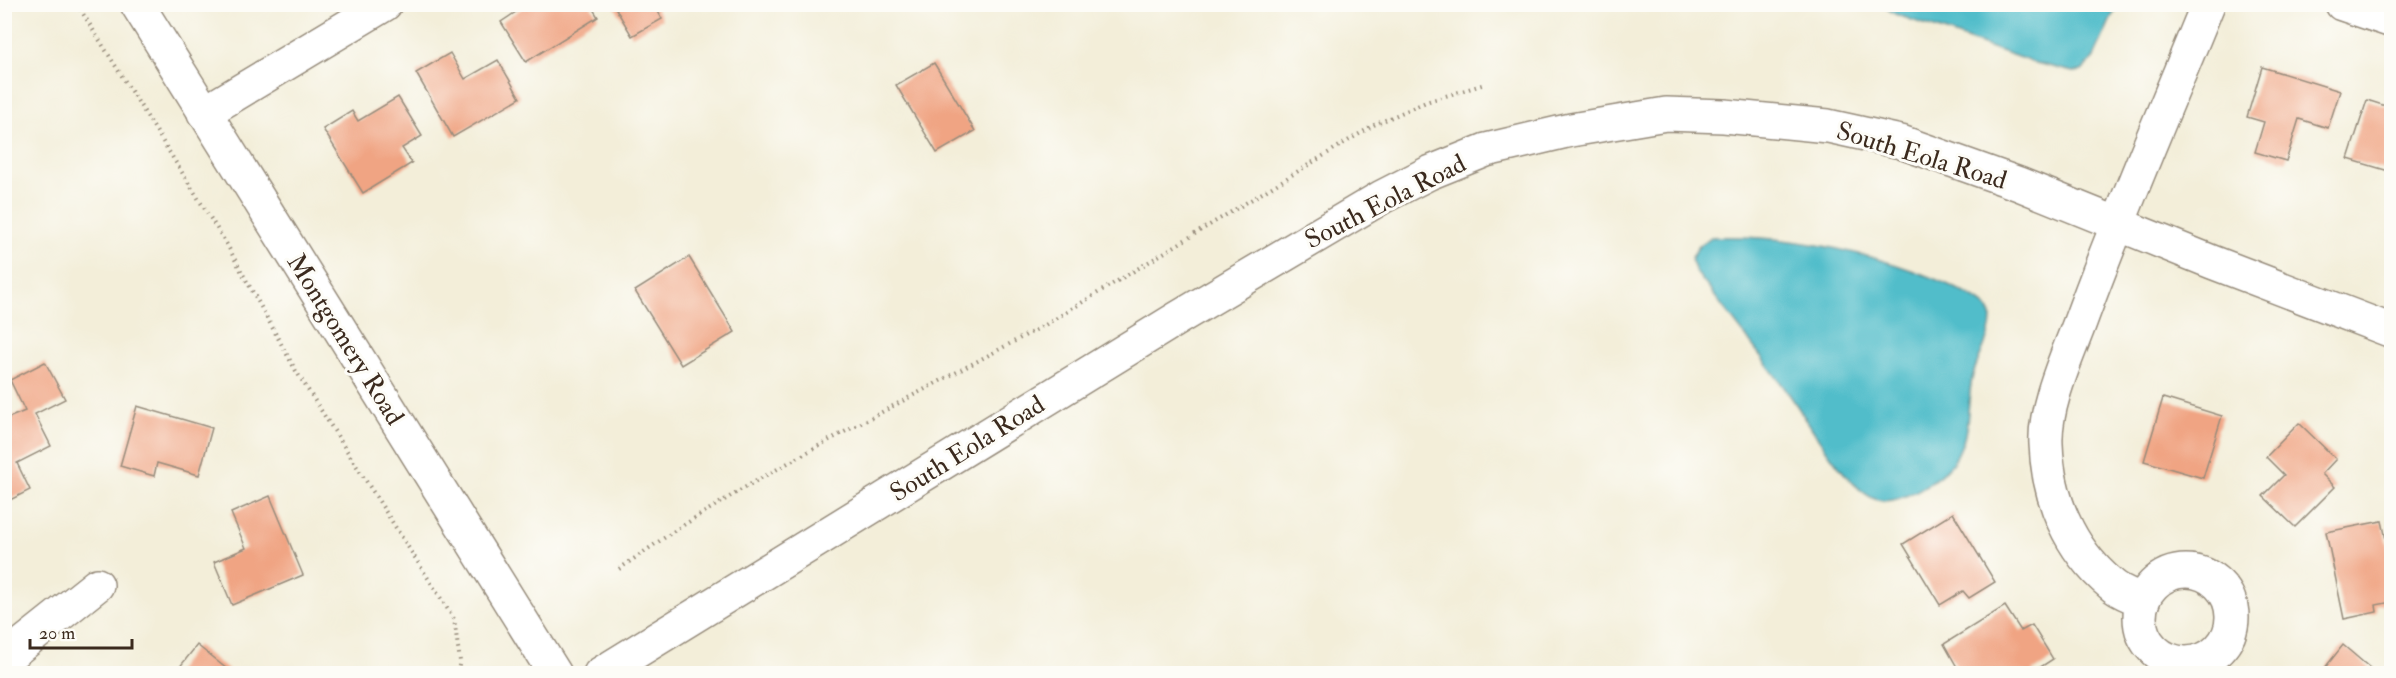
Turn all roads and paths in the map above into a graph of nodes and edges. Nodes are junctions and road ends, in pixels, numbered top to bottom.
1 (77, 4) edge
2 (137, 4) edge
3 (385, 4) edge
4 (2208, 4) edge
5 (2342, 4) edge
6 (2391, 21) edge
7 (1485, 84) dead end
8 (204, 113) junction
9 (2118, 224) junction
10 (2391, 331) edge
11 (619, 569) dead end
12 (97, 585) dead end
13 (2143, 601) dead end
14 (4, 659) edge
15 (457, 674) edge
16 (555, 674) edge
17 (600, 674) edge

1 - 15 path
2 - 8 street, Montgomery Road
3 - 8 street
4 - 9 street
5 - 6 street
7 - 11 path
8 - 16 street, Montgomery Road
9 - 10 street, South Eola Road
9 - 13 street
9 - 17 street, South Eola Road
12 - 14 street

